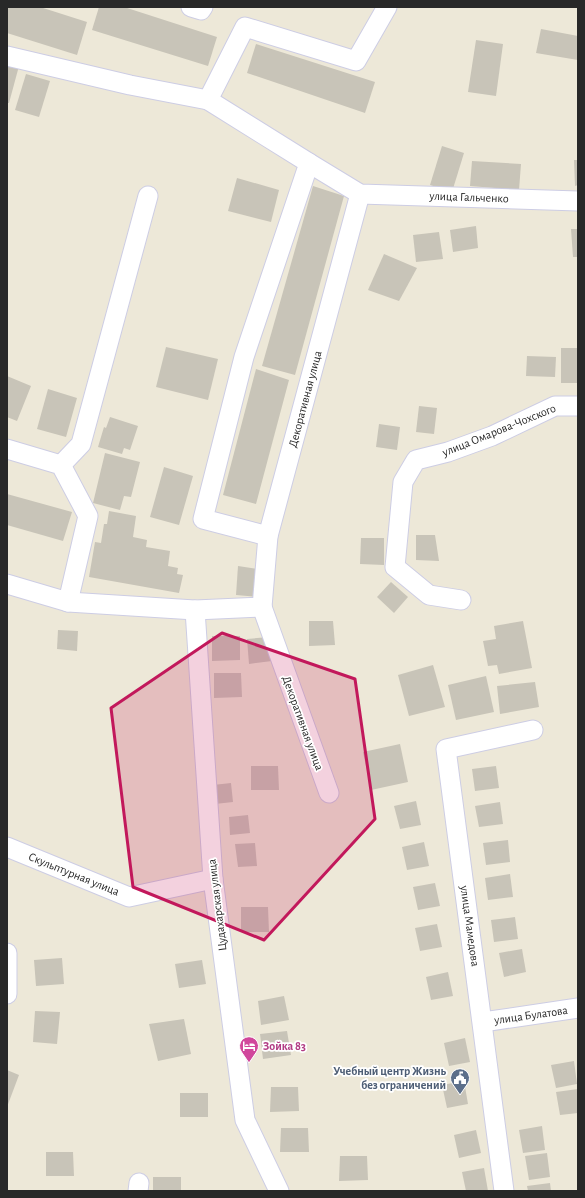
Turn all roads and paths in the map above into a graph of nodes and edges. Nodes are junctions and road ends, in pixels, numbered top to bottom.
1 (191, 7) edge
2 (203, 7) edge
3 (387, 7) edge
4 (7, 56) edge
5 (208, 100) junction
6 (309, 163) junction
7 (360, 194) junction
8 (148, 196) dead end
9 (578, 201) edge
10 (578, 406) edge
11 (7, 448) edge
12 (61, 465) junction
13 (268, 536) junction
14 (7, 584) edge
15 (461, 600) dead end
16 (68, 602) junction
17 (262, 607) junction
18 (195, 610) junction
19 (533, 730) dead end
20 (329, 793) dead end
21 (7, 847) edge
22 (213, 879) junction
23 (7, 953) edge
24 (7, 994) edge
25 (578, 1008) edge
26 (483, 1022) junction
27 (279, 1191) edge
28 (504, 1191) edge

1 - 2 street
3 - 5 street
4 - 5 street
5 - 6 street
6 - 7 street
6 - 13 street
7 - 9 street, улица Гальченко
7 - 13 street, Декоративная улица
8 - 12 street
10 - 15 street, улица Омарова-Чохского
11 - 12 street
12 - 16 street
13 - 17 street, Декоративная улица
14 - 16 street
16 - 18 street
17 - 18 street
17 - 20 street, Декоративная улица
18 - 22 street, Цудахарская улица
19 - 26 street, улица Мамедова
21 - 22 street, Скульптурная улица
22 - 27 street, Цудахарская улица
23 - 24 street
25 - 26 street, улица Булатова
26 - 28 street, улица Мамедова

